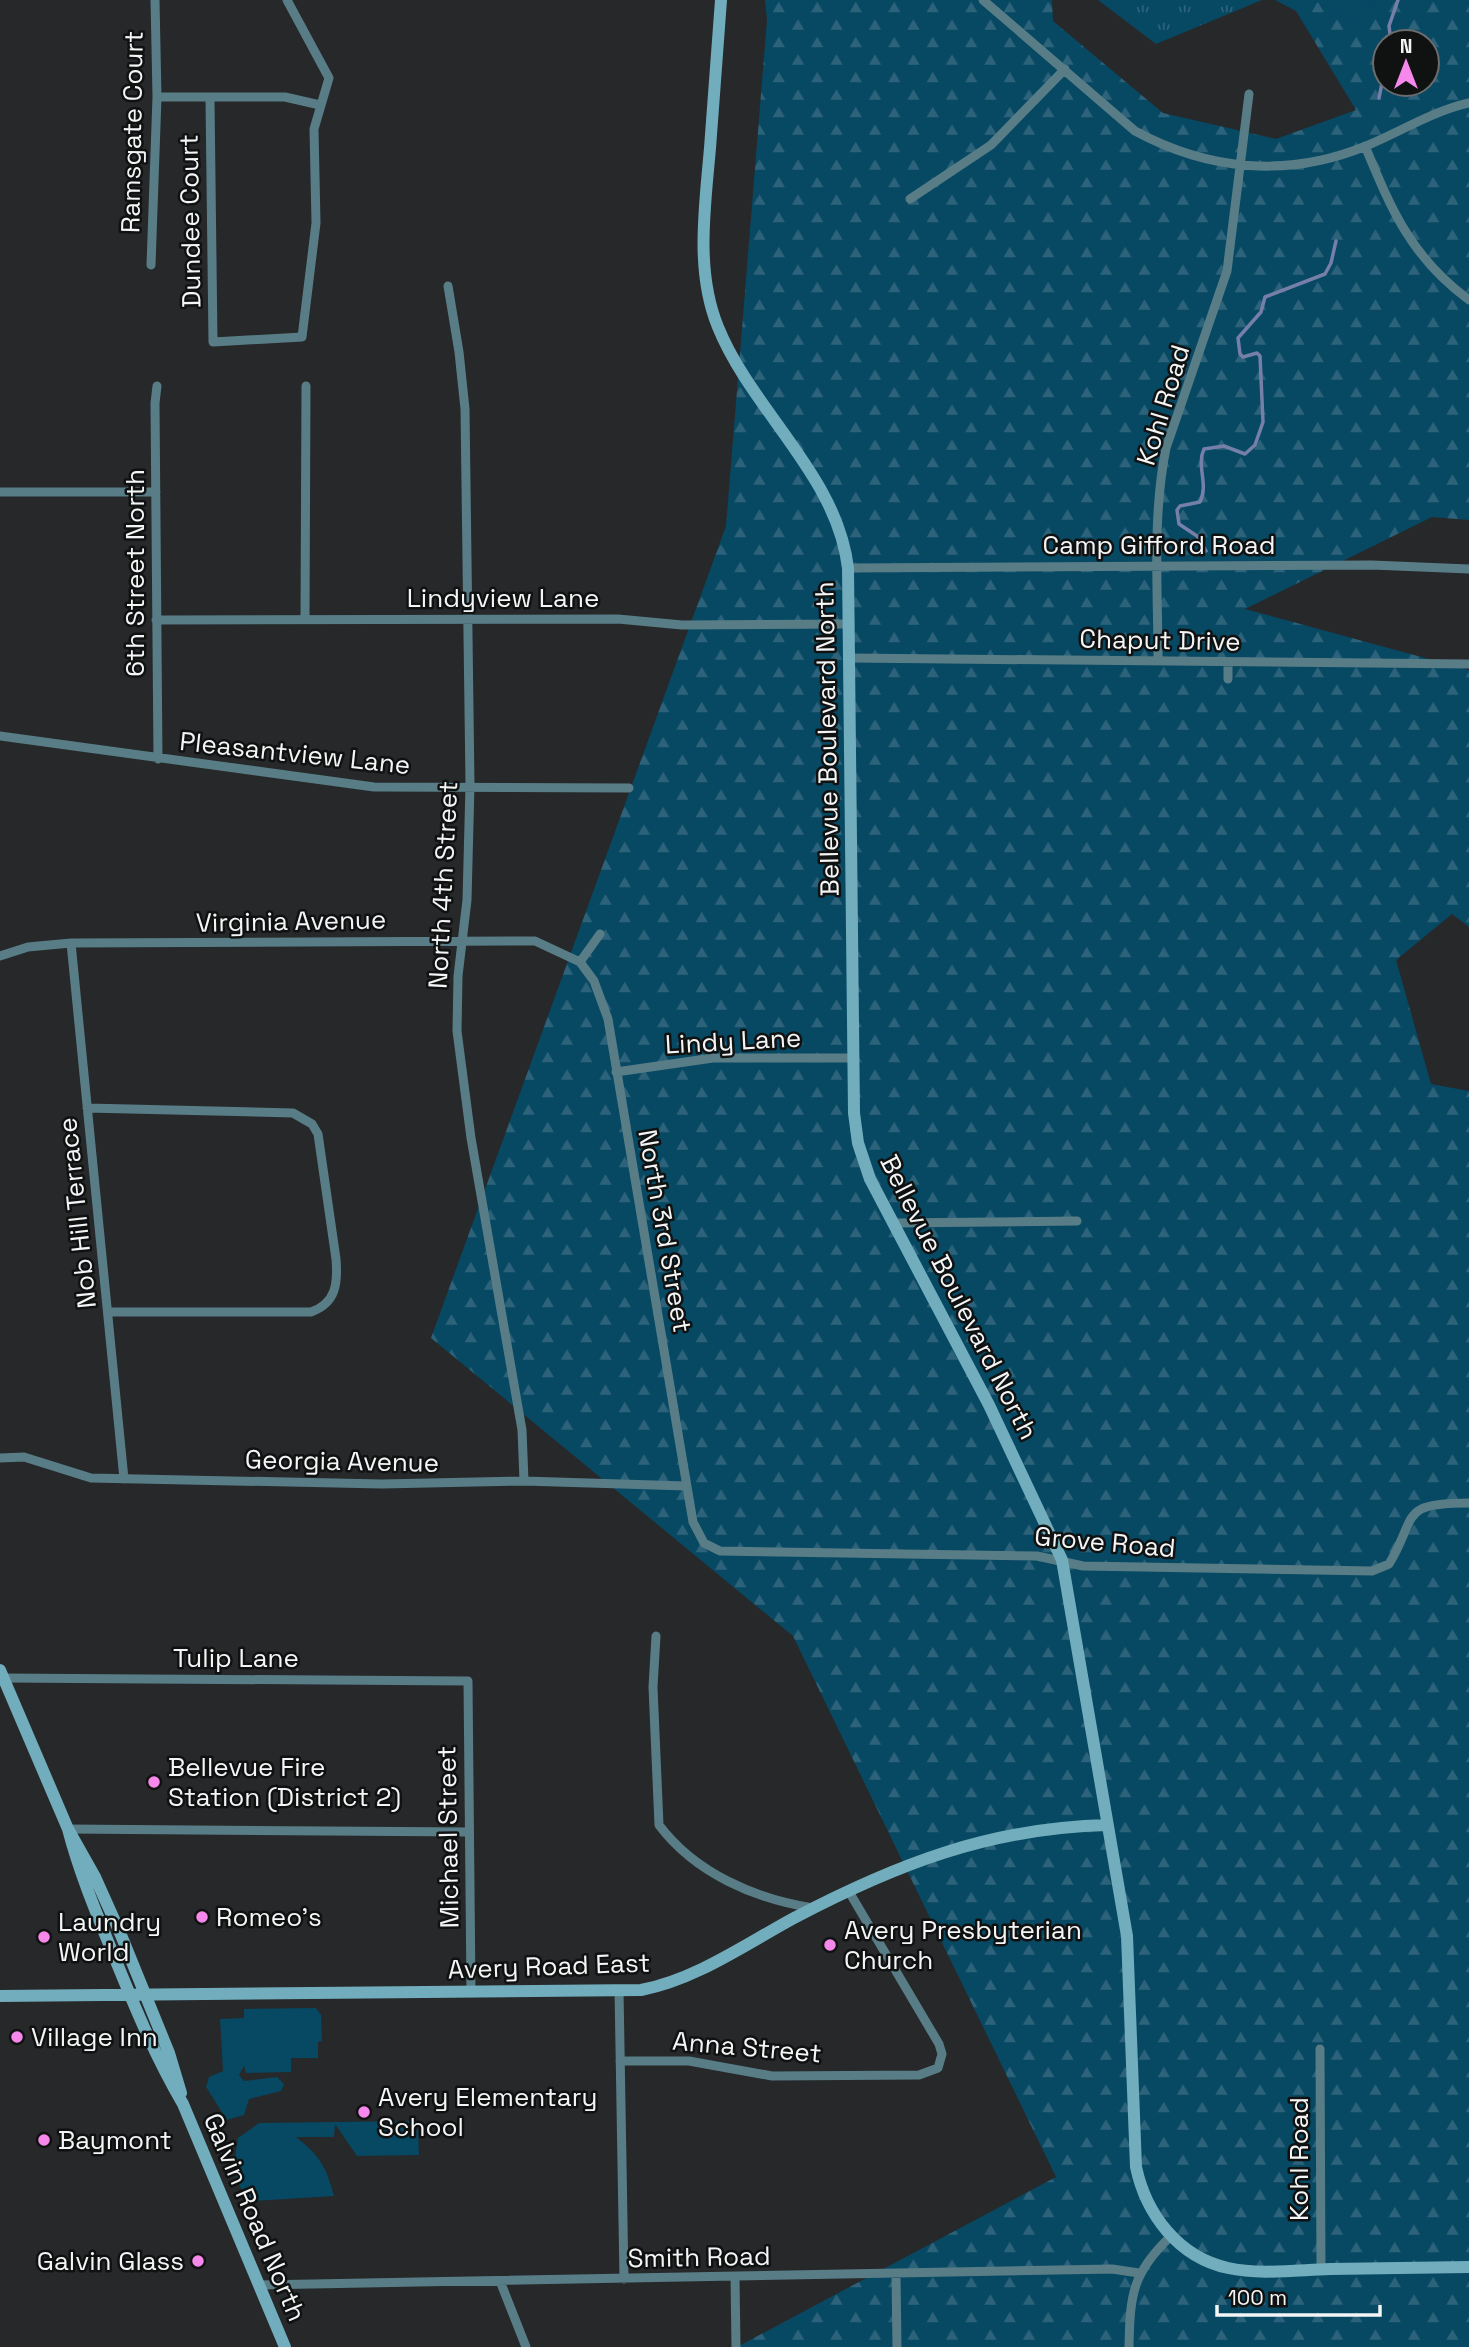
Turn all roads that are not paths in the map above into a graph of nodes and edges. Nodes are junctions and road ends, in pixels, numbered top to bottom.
1 (155, 0) edge
2 (287, 0) edge
3 (721, 0) edge
4 (983, 0) edge
5 (1065, 69) junction
6 (1249, 94) dead end
7 (157, 97) junction
8 (210, 99) junction
9 (1469, 103) edge
10 (320, 105) junction
11 (1365, 146) junction
12 (1241, 167) junction
13 (910, 199) dead end
14 (150, 264) dead end
15 (448, 286) dead end
16 (1469, 300) edge
17 (158, 386) dead end
18 (306, 386) dead end
19 (0, 492) edge
20 (156, 492) junction
21 (1158, 565) junction
22 (848, 568) junction
23 (1469, 569) edge
24 (305, 619) junction
25 (156, 620) junction
26 (466, 620) junction
27 (850, 624) junction
28 (850, 659) junction
29 (1157, 660) junction
30 (1228, 663) junction
31 (1469, 664) edge
32 (1228, 679) dead end
33 (0, 736) edge
34 (158, 759) junction
35 (470, 785) junction
36 (629, 788) dead end
37 (600, 934) dead end
38 (463, 940) junction
39 (71, 943) junction
40 (0, 956) edge
41 (580, 962) junction
42 (853, 1058) junction
43 (617, 1072) junction
44 (87, 1108) junction
45 (1077, 1221) dead end
46 (896, 1223) junction
47 (109, 1312) junction
48 (0, 1458) edge
49 (124, 1479) junction
50 (524, 1481) junction
51 (686, 1486) junction
52 (1469, 1503) edge
53 (704, 1543) joint
54 (1062, 1560) junction
55 (656, 1636) dead end
56 (2, 1674) edge
57 (468, 1681) joint
58 (1107, 1825) junction
59 (68, 1829) junction
60 (469, 1832) junction
61 (848, 1890) junction
62 (813, 1908) junction
63 (619, 1990) junction
64 (471, 1992) junction
65 (130, 1994) junction
66 (145, 1994) junction
67 (0, 1996) edge
68 (1320, 2049) dead end
69 (620, 2061) junction
70 (183, 2104) junction
71 (1171, 2236) junction
72 (1469, 2267) edge
73 (1321, 2269) junction
74 (1139, 2273) junction
75 (895, 2274) junction
76 (735, 2277) junction
77 (624, 2279) junction
78 (500, 2281) junction
79 (259, 2285) junction
80 (285, 2347) edge
81 (526, 2347) edge
82 (736, 2347) edge
83 (897, 2347) edge
84 (1129, 2347) edge

1 - 7 street, Ramsgate Court
2 - 10 street
3 - 22 main road, Bellevue Boulevard North
4 - 5 street
5 - 12 street
5 - 13 street
6 - 12 street, Kohl Road
7 - 8 street
7 - 14 street, Ramsgate Court
8 - 10 street
8 - 10 street, Dundee Court
9 - 11 street
11 - 12 street
11 - 16 street
12 - 21 street, Kohl Road
15 - 26 street, North 4th Street
17 - 20 street, 6th Street North
18 - 24 street
19 - 20 street
20 - 25 street, 6th Street North
21 - 22 street, Camp Gifford Road
21 - 23 street, Camp Gifford Road
21 - 29 street, Kohl Road
22 - 27 main road, Bellevue Boulevard North
24 - 25 street, Lindyview Lane
24 - 26 street, Lindyview Lane
25 - 34 street, 6th Street North
26 - 27 street, Lindyview Lane
26 - 35 street, North 4th Street
27 - 28 main road, Bellevue Boulevard North
28 - 29 street, Chaput Drive
28 - 42 main road, Bellevue Boulevard North
29 - 30 street, Chaput Drive
30 - 31 street, Chaput Drive
30 - 32 street
33 - 34 street, Pleasantview Lane
34 - 35 street, Pleasantview Lane
35 - 36 street, Pleasantview Lane
35 - 38 street, North 4th Street
37 - 41 street
38 - 39 street, Virginia Avenue
38 - 41 street, Virginia Avenue
38 - 50 street, North 4th Street
39 - 40 street, Virginia Avenue
39 - 44 street, Nob Hill Terrace
41 - 43 street, North 3rd Street
42 - 43 street, Lindy Lane
42 - 46 main road, Bellevue Boulevard North
43 - 51 street, North 3rd Street
44 - 47 street, Nob Hill Terrace
44 - 47 street
45 - 46 street
46 - 54 main road, Bellevue Boulevard North
47 - 49 street, Nob Hill Terrace
48 - 49 street, Georgia Avenue
49 - 50 street, Georgia Avenue
50 - 51 street, Georgia Avenue
51 - 53 street, North 3rd Street
52 - 54 street, Grove Road
53 - 54 street, Grove Road
54 - 58 main road, Bellevue Boulevard North
55 - 62 street
56 - 57 street, Tulip Lane
56 - 59 main road, Galvin Road North
57 - 60 street, Michael Street
58 - 61 main road, Avery Road East
58 - 71 main road, Bellevue Boulevard North
59 - 60 street
59 - 65 main road, Galvin Road North
59 - 66 main road, Galvin Road North
60 - 64 street, Michael Street
61 - 62 main road, Avery Road East
61 - 69 street, Anna Street
62 - 63 main road, Avery Road East
63 - 64 main road, Avery Road East
63 - 69 street
64 - 66 main road, Avery Road East
65 - 66 main road, Avery Road East
65 - 67 main road, Avery Road East
65 - 70 main road, Galvin Road North
66 - 70 main road, Galvin Road North
68 - 73 street, Kohl Road
69 - 77 street
70 - 79 main road, Galvin Road North
71 - 73 main road, Bellevue Boulevard North
71 - 74 street
72 - 73 main road, Bellevue Boulevard North
74 - 75 street, Smith Road
74 - 84 street
75 - 76 street, Smith Road
75 - 83 street
76 - 77 street, Smith Road
76 - 82 street
77 - 78 street, Smith Road
78 - 79 street, Smith Road
78 - 81 street
79 - 80 main road, Galvin Road North

